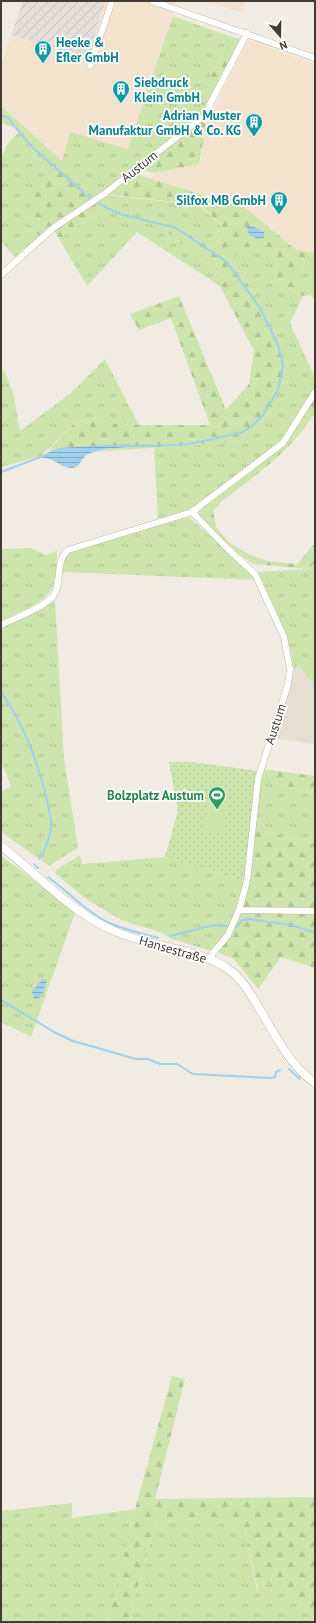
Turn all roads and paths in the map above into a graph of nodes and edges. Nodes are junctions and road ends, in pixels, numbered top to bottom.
1 (112, 1) edge
2 (152, 1) edge
3 (247, 33) junction
4 (315, 58) edge
5 (90, 66) dead end
6 (1, 275) edge
7 (315, 392) edge
8 (192, 512) junction
9 (1, 625) edge
10 (1, 846) edge
11 (239, 910) junction
12 (315, 911) edge
13 (210, 959) junction
14 (315, 1083) edge

1 - 5 street
2 - 3 street
3 - 4 street
3 - 6 street, Austum
7 - 8 street
8 - 9 street
8 - 11 street, Austum
10 - 13 street, Hansestraße
11 - 12 street
11 - 13 street, Austum
13 - 14 street, Hansestraße

